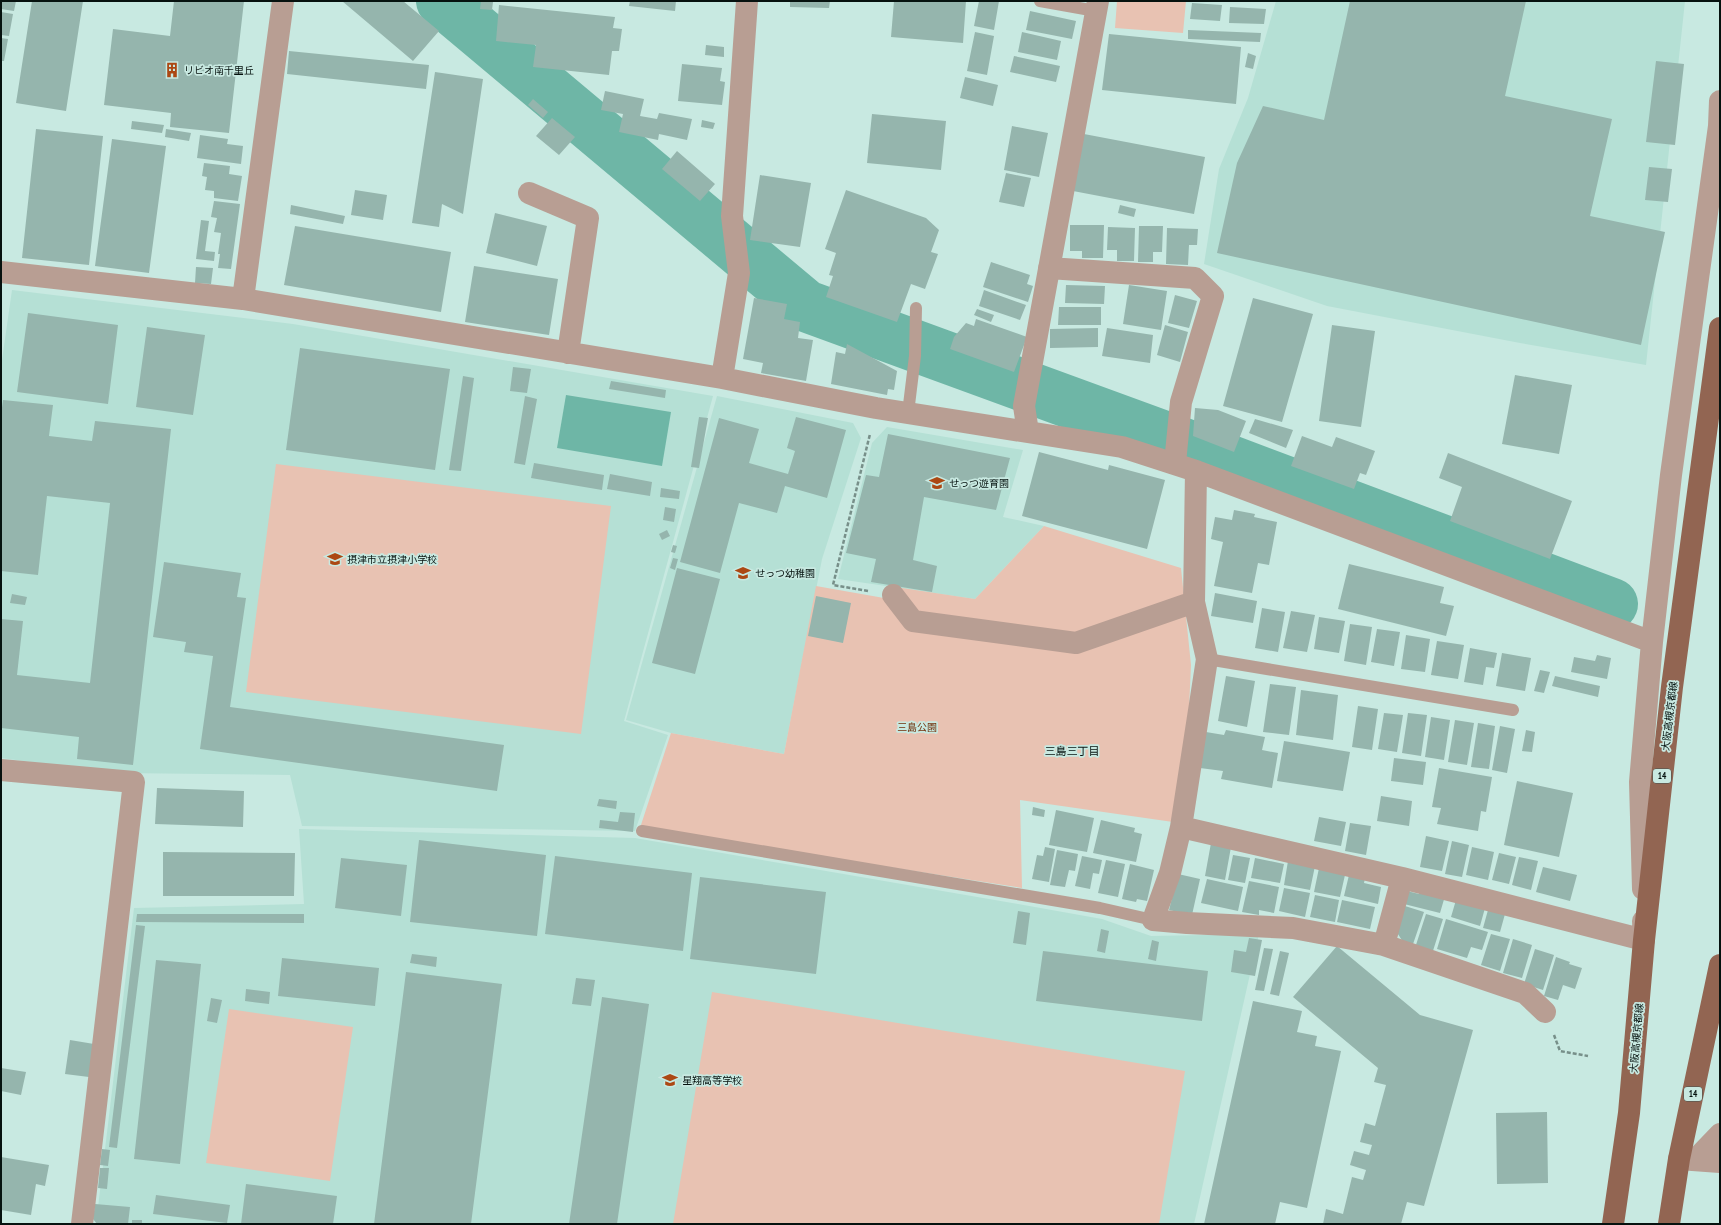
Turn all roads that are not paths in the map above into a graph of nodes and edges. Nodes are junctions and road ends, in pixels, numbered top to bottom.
1 (283, 1) edge
2 (747, 1) edge
3 (1040, 1) edge
4 (1097, 6) edge
5 (1720, 101) edge
6 (529, 193) dead end
7 (1049, 268) junction
8 (1, 272) edge
9 (243, 299) junction
10 (916, 308) dead end
11 (1720, 328) edge
12 (568, 353) junction
13 (722, 378) junction
14 (908, 413) junction
15 (1028, 432) junction
16 (1176, 451) junction
17 (1196, 471) junction
18 (893, 595) road end
19 (1194, 602) junction
20 (1652, 642) junction
21 (1207, 659) junction
22 (1514, 710) dead end
23 (1, 770) edge
24 (1181, 827) junction
25 (642, 831) dead end
26 (1402, 878) junction
27 (1154, 920) junction
28 (1644, 940) junction
29 (1384, 945) junction
30 (1720, 965) edge
31 (1545, 1012) road end
32 (1720, 1134) edge
33 (1687, 1160) junction
34 (1720, 1162) edge
35 (82, 1224) edge
36 (1613, 1224) edge
37 (1669, 1224) edge

1 - 9 street
2 - 13 street
3 - 4 lane
4 - 7 street
5 - 20 street
6 - 12 street
7 - 15 street
7 - 16 street
8 - 9 street
9 - 12 street
10 - 14 lane
11 - 28 main road, 大阪高槻京都線 / 14
12 - 13 street
13 - 14 street
14 - 15 street
15 - 16 street
16 - 17 street
17 - 19 street
17 - 20 street
18 - 19 street
19 - 21 street
20 - 28 street
21 - 22 lane
21 - 24 street
23 - 35 street
24 - 26 street
24 - 27 street
25 - 27 lane
26 - 28 street
26 - 29 street
27 - 29 street
28 - 36 main road, 大阪高槻京都線 / 14
29 - 31 street
30 - 33 main road, 14
32 - 33 street
33 - 34 street
33 - 37 main road, 14

